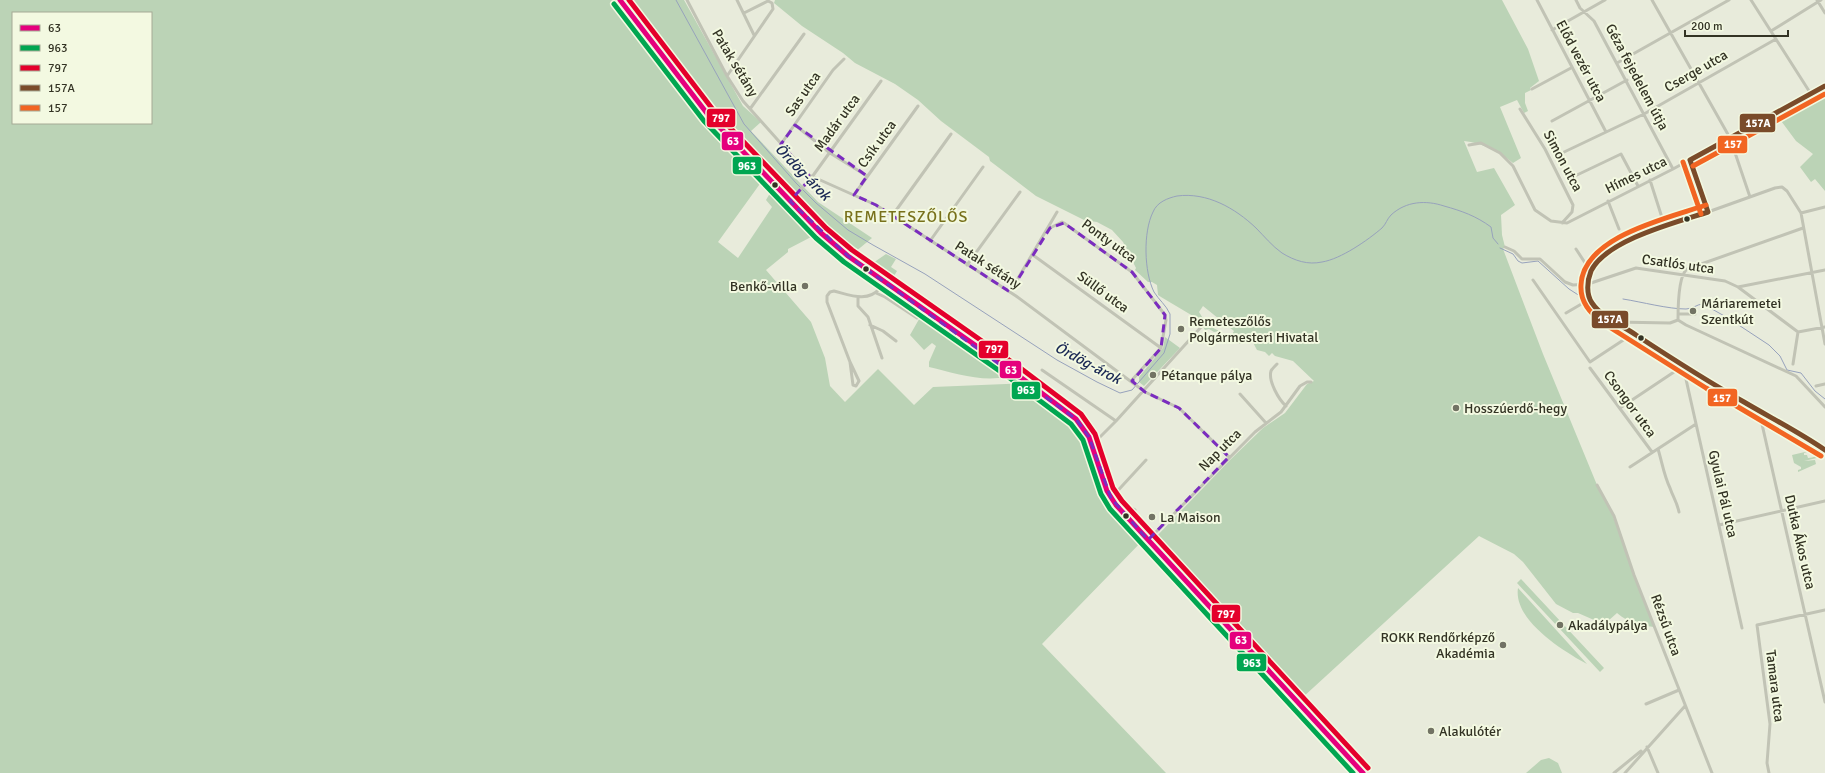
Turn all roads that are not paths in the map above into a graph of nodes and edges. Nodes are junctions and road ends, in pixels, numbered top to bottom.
1 (620, 0) edge
2 (687, 0) edge
3 (737, 0) edge
4 (1537, 0) edge
5 (1576, 0) edge
6 (1604, 0) edge
7 (1652, 0) edge
8 (1729, 0) edge
9 (1751, 0) edge
10 (1819, 1) edge
11 (1584, 12) junction
12 (744, 13) junction
13 (1825, 13) edge
14 (1552, 30) junction
15 (1771, 31) junction
16 (1670, 32) junction
17 (804, 34) dead end
18 (754, 35) junction
19 (1776, 40) junction
20 (844, 59) dead end
21 (1617, 63) junction
22 (1571, 68) junction
23 (727, 76) junction
24 (1627, 80) junction
25 (881, 81) dead end
26 (1698, 82) junction
27 (1825, 86) edge
28 (1532, 89) dead end
29 (1811, 94) junction
30 (1590, 101) junction
31 (918, 106) dead end
32 (750, 109) junction
33 (1520, 109) dead end
34 (1644, 114) junction
35 (1552, 121) dead end
36 (794, 125) junction
37 (1606, 132) junction
38 (952, 134) dead end
39 (1730, 138) junction
40 (781, 144) junction
41 (1469, 145) dead end
42 (830, 152) junction
43 (1562, 153) dead end
44 (1690, 160) junction
45 (983, 167) dead end
46 (1673, 169) junction
47 (1577, 175) dead end
48 (867, 176) junction
49 (812, 177) junction
50 (1650, 180) junction
51 (1638, 186) junction
52 (1020, 192) dead end
53 (854, 195) junction
54 (1750, 197) junction
55 (790, 201) junction
56 (1608, 201) junction
57 (1825, 207) edge
58 (1058, 212) dead end
59 (1708, 212) junction
60 (1801, 213) junction
61 (892, 216) junction
62 (1562, 223) junction
63 (1665, 227) junction
64 (1050, 228) junction
65 (1804, 228) junction
66 (1619, 229) dead end
67 (930, 241) junction
68 (1506, 247) dead end
69 (1576, 249) dead end
70 (1033, 255) junction
71 (967, 265) junction
72 (1825, 270) edge
73 (1591, 272) junction
74 (1813, 273) junction
75 (1682, 274) junction
76 (1532, 280) dead end
77 (1588, 284) junction
78 (1738, 287) junction
79 (880, 288) dead end
80 (1010, 292) junction
81 (876, 293) junction
82 (858, 297) junction
83 (1590, 300) junction
84 (1678, 312) junction
85 (1566, 313) dead end
86 (1695, 314) dead end
87 (917, 318) dead end
88 (1678, 320) junction
89 (1615, 322) junction
90 (870, 325) junction
91 (1202, 326) dead end
92 (1824, 327) edge
93 (1798, 332) junction
94 (1634, 333) junction
95 (896, 341) dead end
96 (1825, 344) edge
97 (1161, 348) junction
98 (882, 358) dead end
99 (850, 362) junction
100 (1277, 364) dead end
101 (1793, 364) dead end
102 (1683, 366) junction
103 (1590, 368) dead end
104 (1042, 370) dead end
105 (1131, 381) junction
106 (1311, 382) dead end
107 (1825, 384) edge
108 (1816, 386) dead end
109 (1143, 390) junction
110 (1240, 394) dead end
111 (1286, 406) junction
112 (1825, 407) edge
113 (1620, 408) junction
114 (1759, 411) junction
115 (1116, 422) junction
116 (1266, 423) junction
117 (1696, 424) junction
118 (1092, 445) junction
119 (1658, 449) junction
120 (1825, 450) edge
121 (1652, 452) junction
122 (1229, 457) junction
123 (1146, 460) dead end
124 (1630, 467) dead end
125 (1107, 472) dead end
126 (1597, 485) dead end
127 (1115, 493) junction
128 (1111, 498) junction
129 (1825, 502) edge
130 (1135, 510) dead end
131 (1782, 511) junction
132 (1679, 512) dead end
133 (1719, 525) junction
134 (1148, 540) junction
135 (1825, 610) edge
136 (1805, 615) junction
137 (1742, 628) dead end
138 (1679, 690) junction
139 (1825, 702) edge
140 (1646, 704) dead end
141 (1685, 706) junction
142 (1647, 747) junction
143 (1363, 773) edge
144 (1614, 773) edge
145 (1625, 773) edge
146 (1658, 773) edge
147 (1712, 773) edge
148 (1769, 773) edge

1 - 55 street
2 - 23 street, Patak sétány
3 - 12 street
4 - 14 street, Előd vezér utca
5 - 11 street, Géza fejedelem útja
6 - 11 street
7 - 16 street
8 - 16 street
9 - 15 street
10 - 13 street
10 - 15 street
11 - 14 street
11 - 21 street, Géza fejedelem útja
12 - 18 street
12 - 18 street
14 - 22 street, Előd vezér utca
15 - 19 street
16 - 21 street
16 - 26 street
17 - 32 street
18 - 23 street
19 - 26 street, Cserge utca
19 - 29 street
20 - 36 street, Sas utca
21 - 24 street, Géza fejedelem útja
22 - 28 street
22 - 30 street, Előd vezér utca
23 - 32 street, Patak sétány
24 - 30 street
24 - 34 street, Géza fejedelem útja
25 - 42 street, Madár utca
26 - 34 street, Cserge utca
26 - 39 street
27 - 29 street, Hímes utca
29 - 39 street, Hímes utca
30 - 35 street
30 - 37 street, Előd vezér utca
31 - 48 street, Csík utca
32 - 40 street, Patak sétány
33 - 62 street, Simon utca
34 - 37 street, Cserge utca
34 - 46 street, Géza fejedelem útja
36 - 40 street, Sas utca
36 - 42 street
37 - 43 street, Cserge utca
38 - 61 street
39 - 44 street, Hímes utca
39 - 54 street
40 - 49 street, Patak sétány
41 - 62 street
42 - 48 street
42 - 49 street, Madár utca
44 - 46 street, Hímes utca
44 - 59 street
45 - 67 street
46 - 50 street, Hímes utca
47 - 51 street
48 - 53 street, Csík utca
49 - 53 street, Patak sétány
49 - 55 street, Madár utca
50 - 51 street, Hímes utca
50 - 63 street
51 - 56 street, Hímes utca
52 - 71 street
53 - 61 street, Patak sétány
54 - 59 street
54 - 60 street
55 - 118 street
56 - 62 street, Hímes utca
56 - 66 street
57 - 60 street
58 - 64 street
59 - 63 street
60 - 65 street
61 - 67 street, Patak sétány
63 - 73 street
64 - 70 street
64 - 97 street, Ponty utca
65 - 74 street
65 - 75 street
67 - 71 street, Patak sétány
68 - 77 street, Csatlós utca
69 - 73 street
70 - 80 street
70 - 97 street, Süllő utca
71 - 80 street, Patak sétány
72 - 74 street
73 - 77 street
74 - 78 street
74 - 92 street
75 - 77 street, Csatlós utca
75 - 78 street, Csatlós utca
75 - 84 street
76 - 94 street, Csongor utca
77 - 83 street
78 - 93 street, Csatlós utca
79 - 81 street
80 - 105 street, Patak sétány
81 - 82 street
81 - 87 street
82 - 90 street
82 - 99 street
83 - 85 street
83 - 89 street
84 - 86 street
84 - 88 street
88 - 89 street
88 - 112 street
89 - 94 street
90 - 95 street
90 - 98 street
91 - 109 street
92 - 93 street
92 - 96 street
93 - 101 street
94 - 102 street
97 - 105 street
99 - 99 street
100 - 111 street
102 - 113 street
102 - 114 street
102 - 117 street, Gyulai Pál utca
103 - 113 street, Csongor utca
104 - 115 street
105 - 109 street, Patak sétány
106 - 111 street, Nap utca
107 - 108 street
109 - 115 street
109 - 122 street, Patak sétány
110 - 116 street
111 - 116 street, Nap utca
113 - 121 street, Csongor utca
114 - 120 street
114 - 131 street, Dutka Ákos utca
115 - 118 street
116 - 122 street, Nap utca
117 - 119 street
117 - 133 street, Gyulai Pál utca
118 - 128 street
119 - 121 street
119 - 132 street
121 - 124 street
122 - 134 street, Nap utca
123 - 127 street
125 - 127 street
126 - 138 street, Rézsű utca
127 - 128 street
127 - 130 street
128 - 134 street
129 - 131 street
131 - 133 street
131 - 136 street, Dutka Ákos utca
133 - 137 street, Gyulai Pál utca
134 - 143 street
135 - 136 street
136 - 139 street, Dutka Ákos utca
136 - 148 street, Tamara utca
138 - 140 street
138 - 141 street, Rézsű utca
141 - 142 street
141 - 147 street, Rézsű utca
142 - 144 street
142 - 145 street
142 - 146 street

